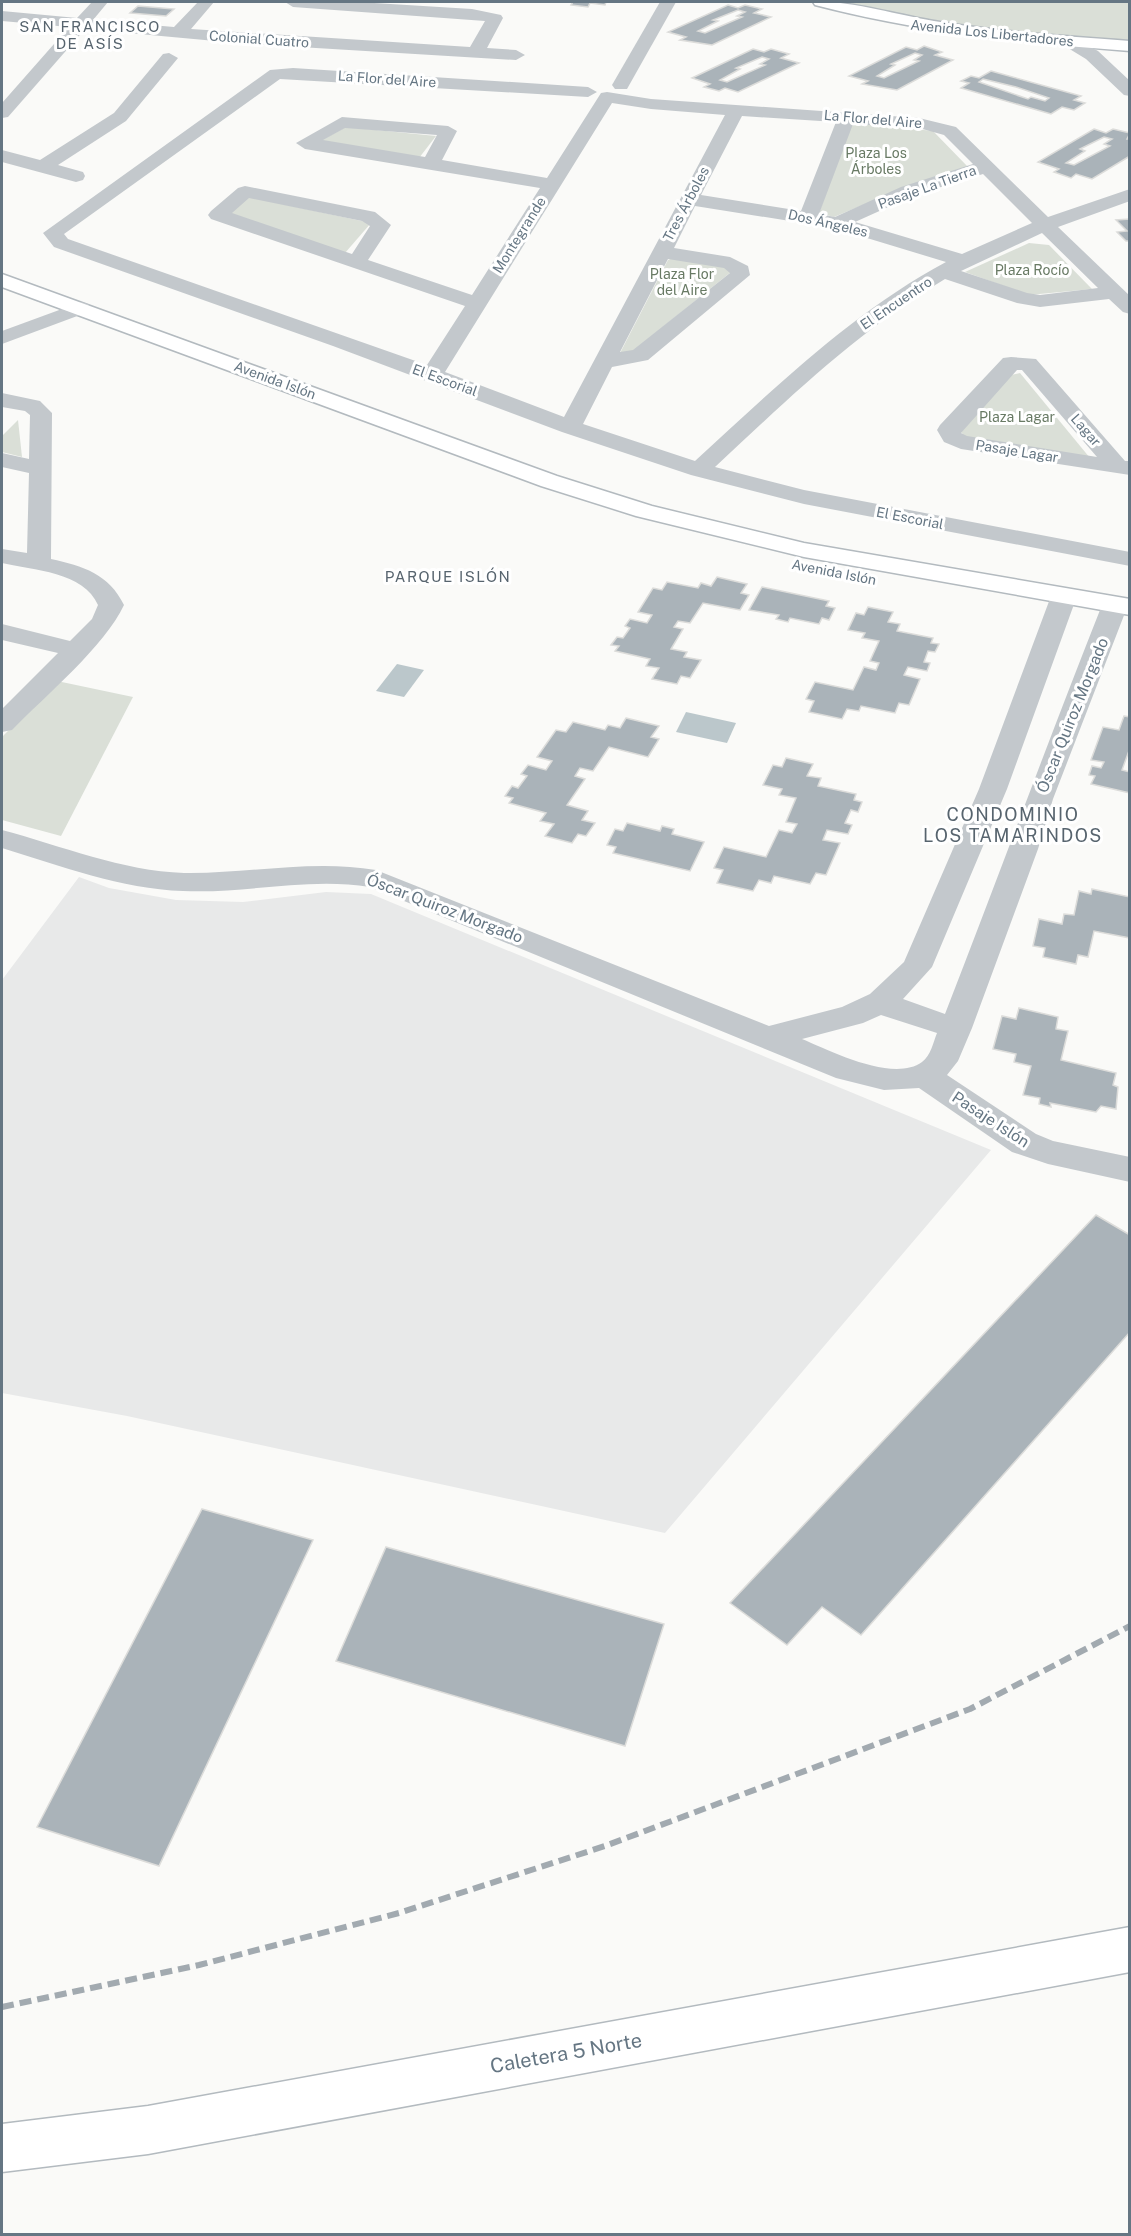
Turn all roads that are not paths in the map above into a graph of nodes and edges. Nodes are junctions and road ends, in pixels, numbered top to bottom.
1 (100, 2) edge
2 (206, 2) edge
3 (293, 2) edge
4 (668, 2) edge
5 (821, 2) edge
6 (2, 16) edge
7 (81, 24) junction
8 (178, 33) junction
9 (1069, 41) junction
10 (1130, 46) edge
11 (476, 52) junction
12 (516, 55) dead end
13 (169, 58) dead end
14 (293, 73) joint
15 (11, 78) dead end
16 (30, 80) junction
17 (607, 87) junction
18 (1130, 91) edge
19 (736, 110) junction
20 (2, 113) edge
21 (847, 117) junction
22 (2, 156) edge
23 (431, 164) junction
24 (42, 167) junction
25 (984, 167) junction
26 (76, 176) dead end
27 (551, 184) junction
28 (1130, 195) edge
29 (690, 199) junction
30 (808, 217) junction
31 (837, 223) junction
32 (1044, 223) junction
33 (661, 252) junction
34 (357, 262) junction
35 (953, 266) junction
36 (2, 280) edge
37 (1114, 292) junction
38 (477, 303) junction
39 (81, 308) junction
40 (1130, 308) edge
41 (2, 338) edge
42 (604, 362) junction
43 (1019, 362) joint
44 (432, 375) junction
45 (2, 400) edge
46 (570, 427) junction
47 (2, 460) edge
48 (1124, 468) edge
49 (42, 469) junction
50 (699, 470) junction
51 (2, 556) edge
52 (1130, 559) edge
53 (39, 564) junction
54 (1061, 604) junction
55 (1121, 615) edge
56 (2, 632) edge
57 (77, 650) junction
58 (2, 724) edge
59 (2, 838) edge
60 (881, 1002) junction
61 (956, 1028) junction
62 (769, 1037) junction
63 (926, 1076) junction
64 (1130, 1170) edge
65 (1130, 1949) edge
66 (2, 2148) edge

1 - 7 street
2 - 8 street
3 - 11 street
4 - 17 street, Montegrande
5 - 9 main road, Avenida Los Libertadores
6 - 7 street, Colonial Cuatro
7 - 8 street, Colonial Cuatro
7 - 16 street
8 - 11 street, Colonial Cuatro
9 - 10 main road, Avenida Los Libertadores
9 - 18 street
11 - 12 street, Colonial Cuatro
13 - 24 street
14 - 17 street, La Flor del Aire
14 - 44 street, El Escorial
15 - 16 street
16 - 20 street
17 - 19 street, La Flor del Aire
17 - 27 street, Montegrande
19 - 21 street, La Flor del Aire
19 - 29 street, Tres Árboles
21 - 25 street, La Flor del Aire
21 - 30 street
22 - 24 street
23 - 23 street
23 - 27 street
24 - 26 street
25 - 31 street, Pasaje La Tierra
25 - 32 street, La Flor del Aire
27 - 38 street, Montegrande
28 - 32 street, El Encuentro
29 - 30 street, Dos Ángeles
29 - 33 street, Tres Árboles
30 - 31 street, Dos Ángeles
31 - 35 street, Dos Ángeles
32 - 35 street, El Encuentro
32 - 37 street, La Flor del Aire
33 - 42 street, Tres Árboles
33 - 42 street
34 - 34 street
34 - 38 street
35 - 37 street, Dos Ángeles
35 - 50 street, El Encuentro
36 - 39 main road, Avenida Islón
37 - 40 street, La Flor del Aire
38 - 44 street, Montegrande
39 - 41 street
39 - 54 main road, Avenida Islón
42 - 46 street, Tres Árboles
43 - 48 street, Lagar
43 - 48 street, Pasaje Lagar
44 - 46 street, El Escorial
45 - 49 street
46 - 50 street, El Escorial
47 - 49 street
49 - 53 street
50 - 52 street, El Escorial
51 - 53 street
53 - 57 street
54 - 55 main road, Avenida Islón
54 - 60 street
55 - 61 street, Óscar Quiroz Morgado
56 - 57 street
57 - 58 street
59 - 62 street, Óscar Quiroz Morgado
60 - 61 street
60 - 62 street
61 - 63 street, Óscar Quiroz Morgado
62 - 63 street, Óscar Quiroz Morgado
63 - 64 street, Pasaje Islón
65 - 66 main road, Caletera 5 Norte

